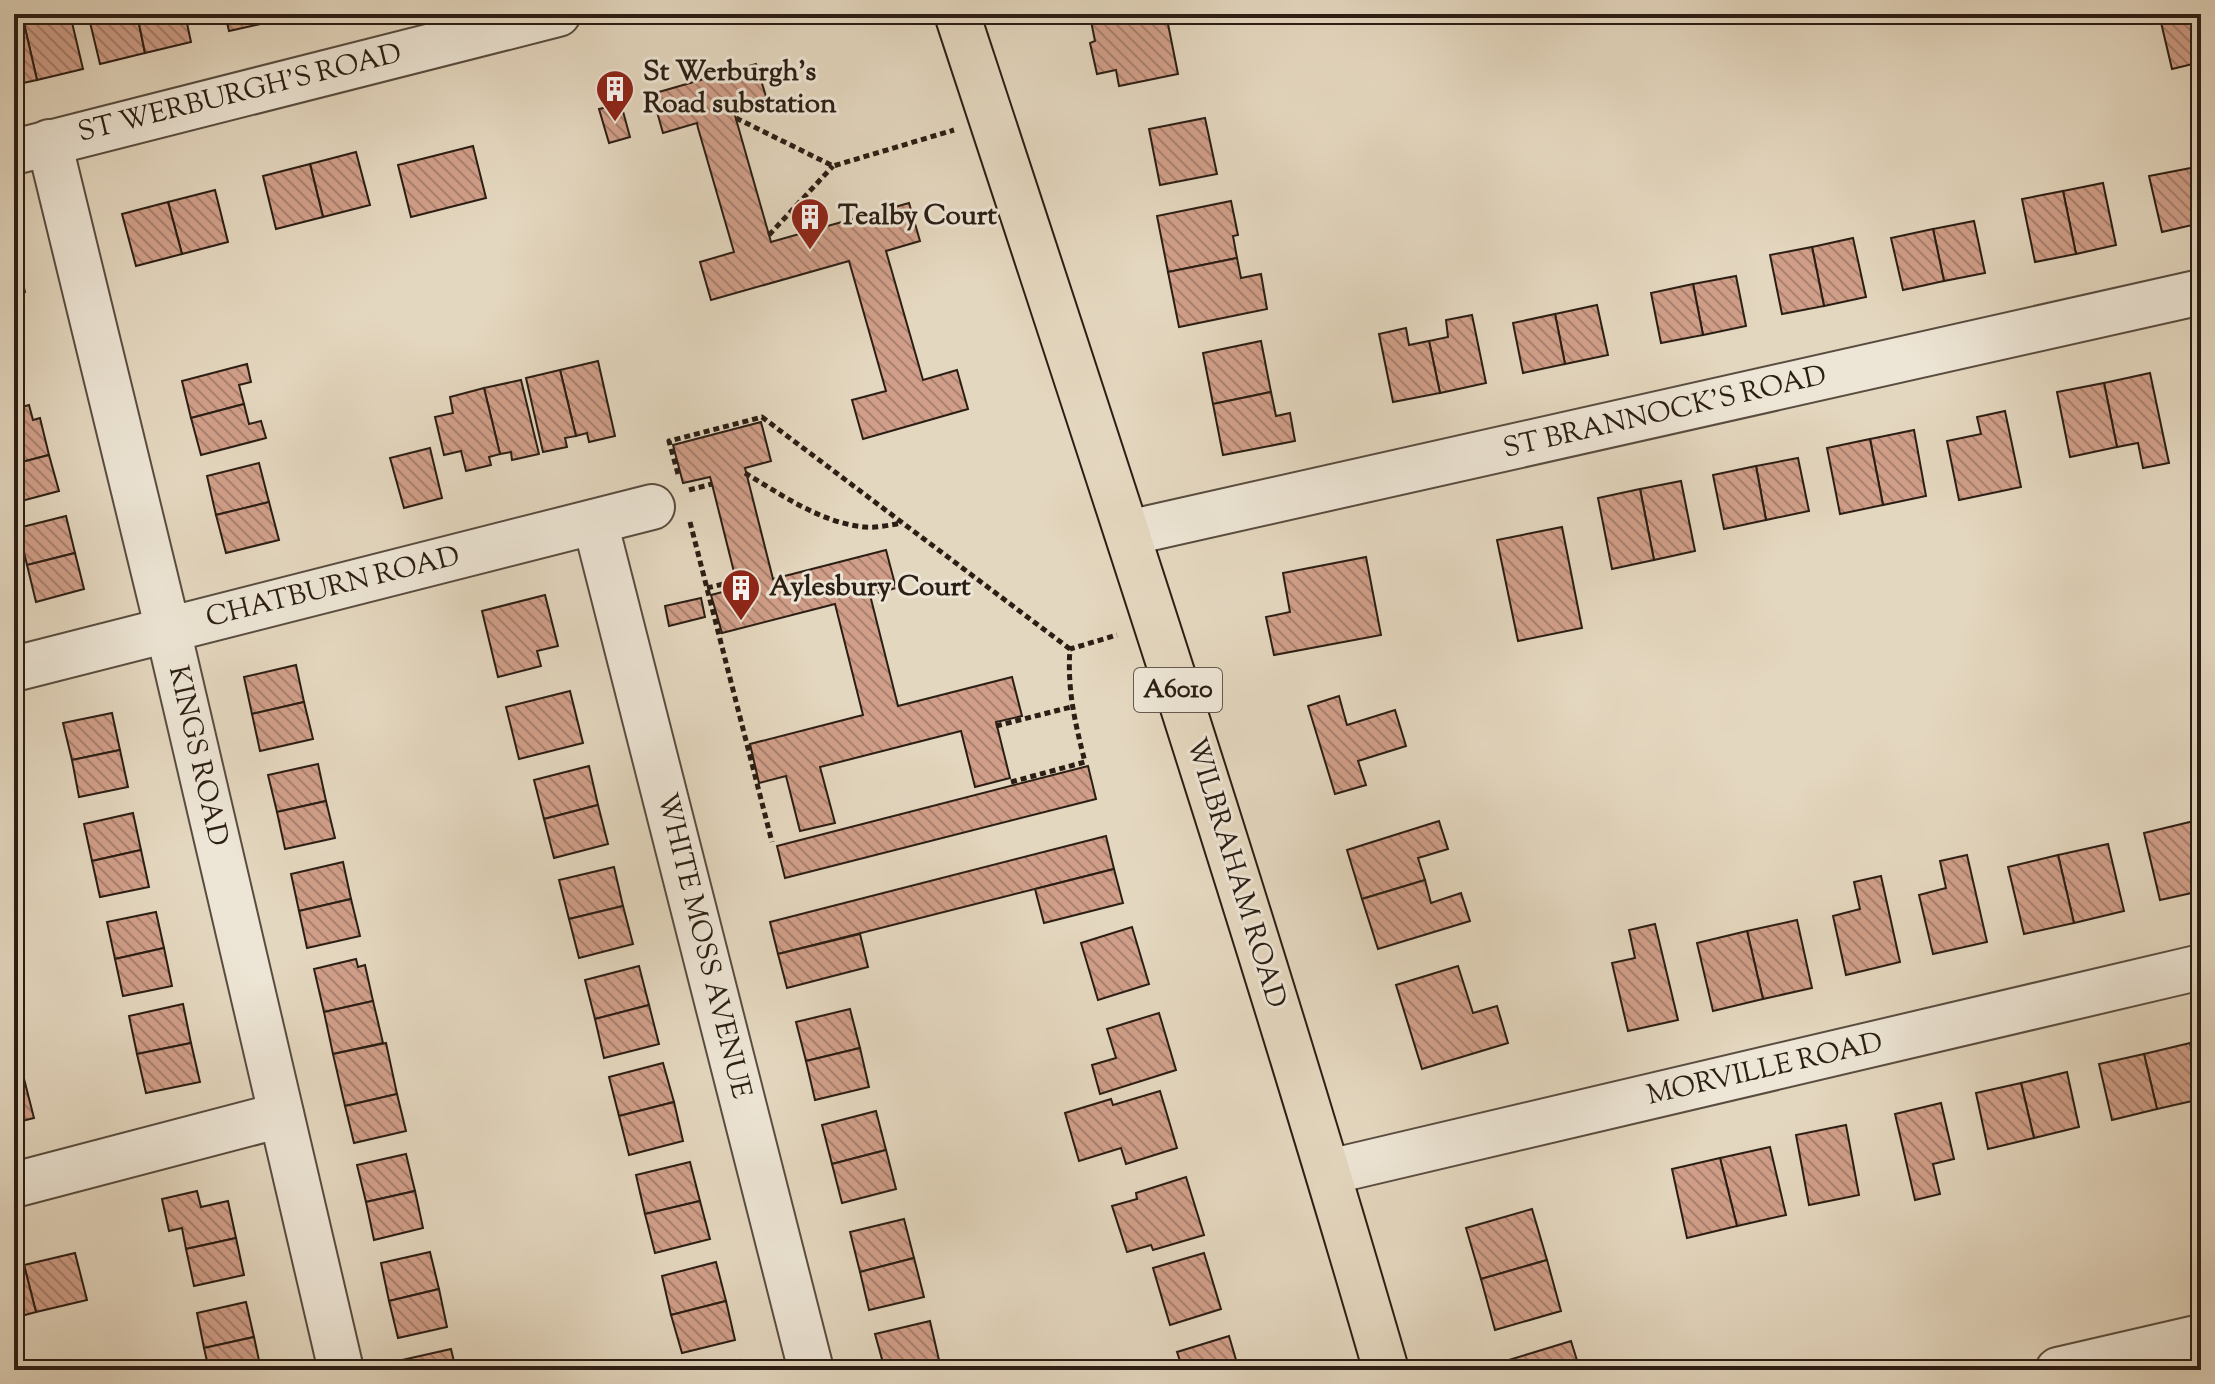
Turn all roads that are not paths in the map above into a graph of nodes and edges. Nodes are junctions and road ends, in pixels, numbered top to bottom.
1 (558, 14) edge
2 (957, 14) edge
3 (32, 147) edge
4 (2201, 292) edge
5 (676, 499) road end
6 (595, 522) junction
7 (1128, 533) junction
8 (168, 630) junction
9 (14, 669) edge
10 (2201, 967) edge
11 (281, 1115) junction
12 (1329, 1172) junction
13 (14, 1185) edge
14 (2201, 1337) edge
15 (341, 1370) edge
16 (811, 1370) edge
17 (1386, 1370) edge
18 (2058, 1370) edge

1 - 3 street, ST WERBURGH'S ROAD
2 - 7 highway, WILBRAHAM ROAD / A6010
3 - 8 street, KINGS ROAD
4 - 7 street, ST BRANNOCK'S ROAD
5 - 6 street, CHATBURN ROAD
6 - 8 street, CHATBURN ROAD
6 - 16 street, WHITE MOSS AVENUE
7 - 12 highway, WILBRAHAM ROAD / A6010
8 - 9 street, CHATBURN ROAD
8 - 11 street, KINGS ROAD
10 - 12 street, MORVILLE ROAD
11 - 13 street
11 - 15 street, KINGS ROAD
12 - 17 highway, WILBRAHAM ROAD / A6010
14 - 18 street

